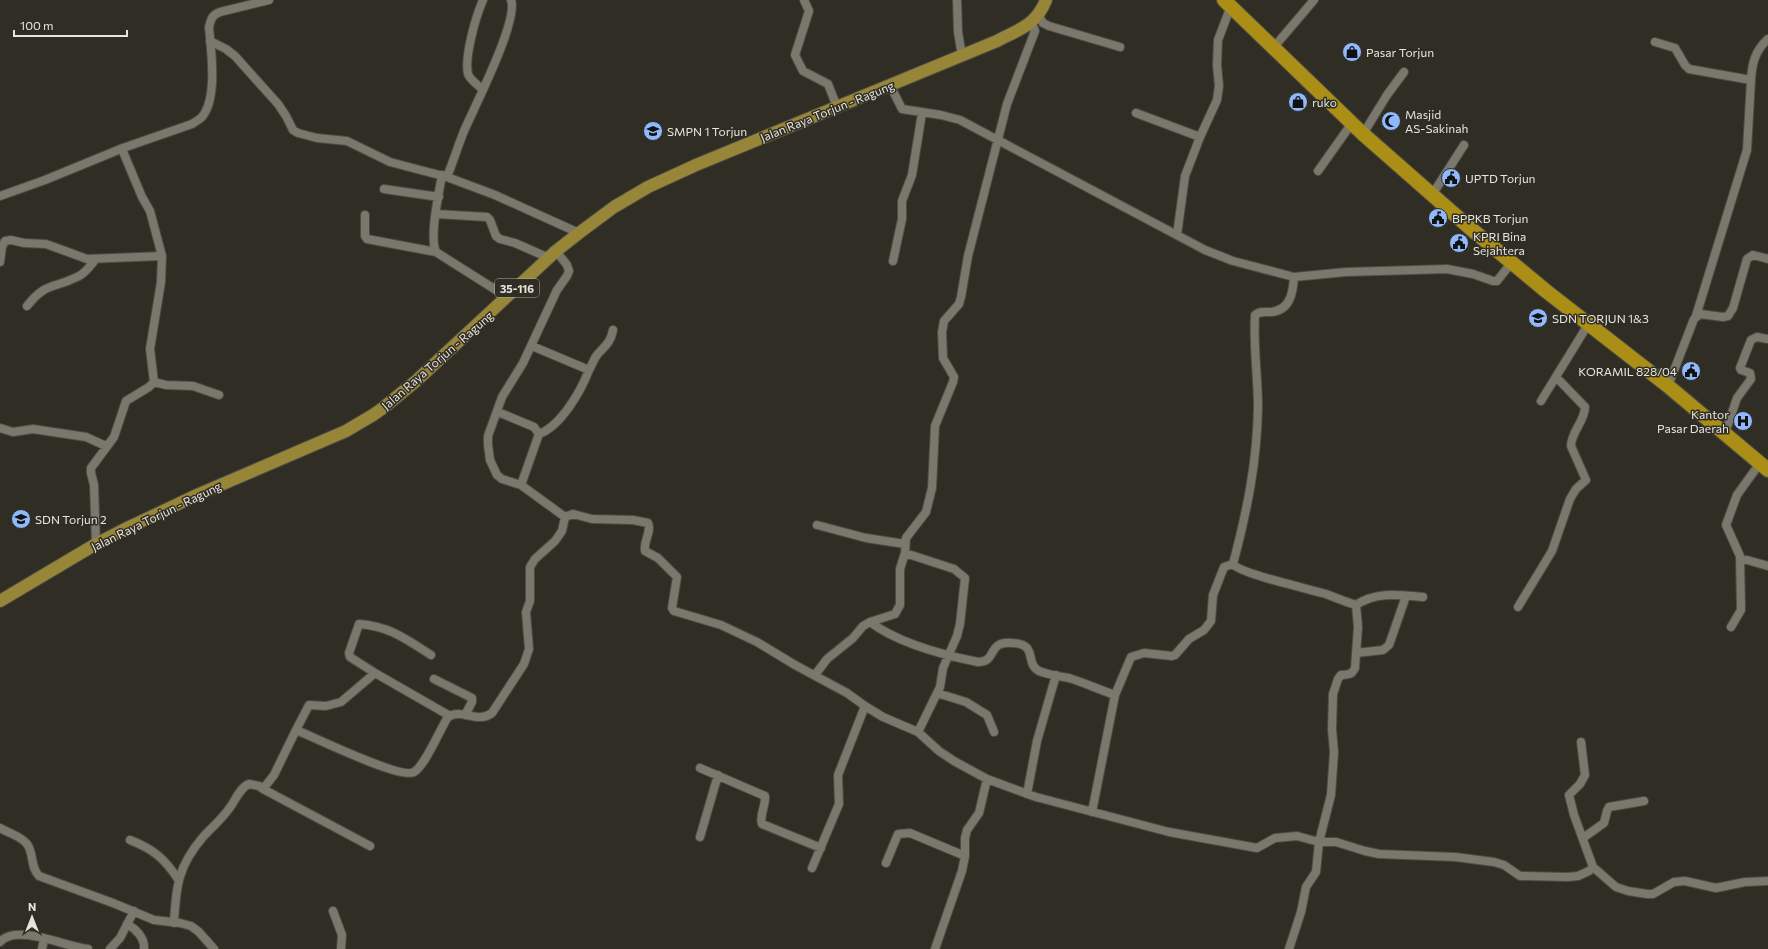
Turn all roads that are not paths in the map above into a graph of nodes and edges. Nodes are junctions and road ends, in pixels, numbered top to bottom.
1 (269, 0) edge
2 (483, 0) edge
3 (511, 0) edge
4 (804, 0) edge
5 (957, 0) edge
6 (1046, 0) edge
7 (1314, 0) edge
8 (1228, 3) edge
9 (1038, 16) junction
10 (1028, 25) junction
11 (1768, 39) edge
12 (210, 41) junction
13 (1655, 42) dead end
14 (1120, 47) dead end
15 (1274, 47) junction
16 (962, 56) junction
17 (1404, 72) dead end
18 (1751, 80) junction
19 (890, 85) junction
20 (483, 90) junction
21 (837, 107) junction
22 (922, 113) junction
23 (1136, 113) dead end
24 (1352, 123) junction
25 (1363, 134) junction
26 (1200, 137) junction
27 (998, 140) junction
28 (1464, 145) dead end
29 (123, 151) junction
30 (1318, 171) dead end
31 (444, 176) junction
32 (384, 189) dead end
33 (1432, 195) junction
34 (0, 196) edge
35 (439, 197) junction
36 (436, 214) junction
37 (365, 215) dead end
38 (578, 233) junction
39 (1177, 235) junction
40 (436, 252) junction
41 (553, 254) junction
42 (162, 256) junction
43 (1768, 259) edge
44 (95, 260) junction
45 (893, 261) dead end
46 (0, 262) edge
47 (1512, 262) junction
48 (1294, 276) junction
49 (507, 297) junction
50 (27, 306) dead end
51 (1696, 316) junction
52 (1589, 323) junction
53 (613, 330) dead end
54 (1768, 339) edge
55 (532, 346) junction
56 (589, 370) junction
57 (1556, 377) junction
58 (154, 382) junction
59 (1668, 386) junction
60 (219, 395) dead end
61 (1541, 401) dead end
62 (498, 412) junction
63 (0, 428) edge
64 (1725, 433) junction
65 (539, 434) junction
66 (106, 446) junction
67 (1764, 466) edge
68 (521, 485) junction
69 (565, 517) junction
70 (816, 525) dead end
71 (96, 544) junction
72 (905, 544) junction
73 (905, 554) junction
74 (1740, 560) junction
75 (1232, 564) junction
76 (1768, 566) edge
77 (1406, 596) junction
78 (1423, 597) dead end
79 (0, 601) edge
80 (1356, 605) junction
81 (1518, 607) dead end
82 (870, 622) junction
83 (1731, 627) dead end
84 (1356, 653) junction
85 (948, 654) junction
86 (431, 655) dead end
87 (375, 673) junction
88 (815, 675) junction
89 (1056, 675) junction
90 (434, 679) dead end
91 (937, 693) junction
92 (1115, 695) junction
93 (864, 706) junction
94 (465, 715) junction
95 (450, 716) junction
96 (296, 730) junction
97 (918, 732) junction
98 (994, 732) dead end
99 (1581, 742) dead end
100 (700, 768) dead end
101 (718, 775) junction
102 (987, 779) junction
103 (263, 789) junction
104 (1027, 794) junction
105 (1644, 801) dead end
106 (1092, 812) junction
107 (0, 828) edge
108 (700, 837) dead end
109 (1583, 838) junction
110 (130, 840) dead end
111 (1319, 842) junction
112 (370, 846) dead end
113 (821, 848) junction
114 (965, 856) junction
115 (886, 863) dead end
116 (1593, 867) junction
117 (812, 868) dead end
118 (178, 879) junction
119 (1768, 881) edge
120 (134, 911) junction
121 (333, 911) dead end
122 (174, 922) junction
123 (127, 924) junction
124 (44, 939) junction
125 (0, 942) edge
126 (1287, 948) edge
127 (42, 949) edge
128 (88, 949) edge
129 (110, 949) edge
130 (144, 949) edge
131 (214, 949) edge
132 (341, 949) edge
133 (935, 949) edge

1 - 12 street
2 - 20 street
3 - 20 street
4 - 21 street
5 - 16 street
6 - 9 main road, Jalan Raya Torjun - Ragung / 35-116
7 - 15 street
8 - 15 highway
8 - 26 street
9 - 10 main road, Jalan Raya Torjun - Ragung / 35-116
9 - 14 street
10 - 16 main road, Jalan Raya Torjun - Ragung / 35-116
10 - 27 street
11 - 18 street
12 - 29 street
12 - 31 street
13 - 18 street
15 - 24 highway
16 - 19 main road, Jalan Raya Torjun - Ragung / 35-116
17 - 25 street
18 - 51 street
19 - 21 main road, Jalan Raya Torjun - Ragung / 35-116
19 - 22 street
20 - 31 street
21 - 38 main road, Jalan Raya Torjun - Ragung / 35-116
22 - 27 street
22 - 45 street
23 - 26 street
24 - 25 highway
24 - 30 street
25 - 33 highway
26 - 39 street
27 - 39 street
27 - 72 street
28 - 33 street
29 - 34 street
29 - 42 street
31 - 35 street
31 - 38 street
32 - 35 street
33 - 47 highway
35 - 36 street
36 - 40 street
36 - 41 street
37 - 40 street
38 - 41 main road, Jalan Raya Torjun - Ragung / 35-116
39 - 48 street
40 - 49 street
41 - 49 main road, Jalan Raya Torjun - Ragung / 35-116
41 - 55 street
42 - 44 street
42 - 58 street
43 - 51 street
44 - 46 street
44 - 50 street
47 - 48 street
47 - 52 highway
48 - 75 street
49 - 71 main road, Jalan Raya Torjun - Ragung / 35-116
51 - 59 street
52 - 57 street
52 - 59 highway
53 - 56 street
54 - 64 street
55 - 56 street
55 - 62 street
56 - 65 street
57 - 61 street
57 - 81 street
58 - 60 street
58 - 66 street
59 - 64 highway
62 - 65 street
62 - 68 street
63 - 66 street
64 - 67 highway
65 - 68 street
66 - 71 street
67 - 74 street
68 - 69 street
69 - 88 street
69 - 94 street
70 - 72 street
71 - 79 main road, Jalan Raya Torjun - Ragung / 35-116
72 - 73 street
73 - 82 street
73 - 85 street
74 - 76 street
74 - 83 street
75 - 80 street
75 - 92 street
77 - 78 street
77 - 80 street
77 - 84 street
80 - 84 street
82 - 85 street
82 - 88 street
84 - 111 street
85 - 89 street
85 - 91 street
86 - 87 street
87 - 95 street
87 - 96 street
88 - 93 street
89 - 92 street
89 - 104 street
90 - 94 street
91 - 97 street
91 - 98 street
92 - 106 street
93 - 97 street
93 - 113 street
94 - 95 street
95 - 96 street
96 - 103 street
97 - 102 street
99 - 109 street
100 - 101 street
101 - 108 street
101 - 113 street
102 - 104 street
102 - 114 street
103 - 112 street
103 - 118 street
104 - 106 street
105 - 109 street
106 - 111 street
107 - 120 street
109 - 116 street
110 - 118 street
111 - 116 street
111 - 126 street
113 - 117 street
114 - 115 street
114 - 133 street
116 - 119 street
118 - 122 street
120 - 122 street
120 - 123 street
121 - 132 street
122 - 131 street
123 - 129 street
123 - 130 street
124 - 125 street
124 - 127 street
124 - 128 street

